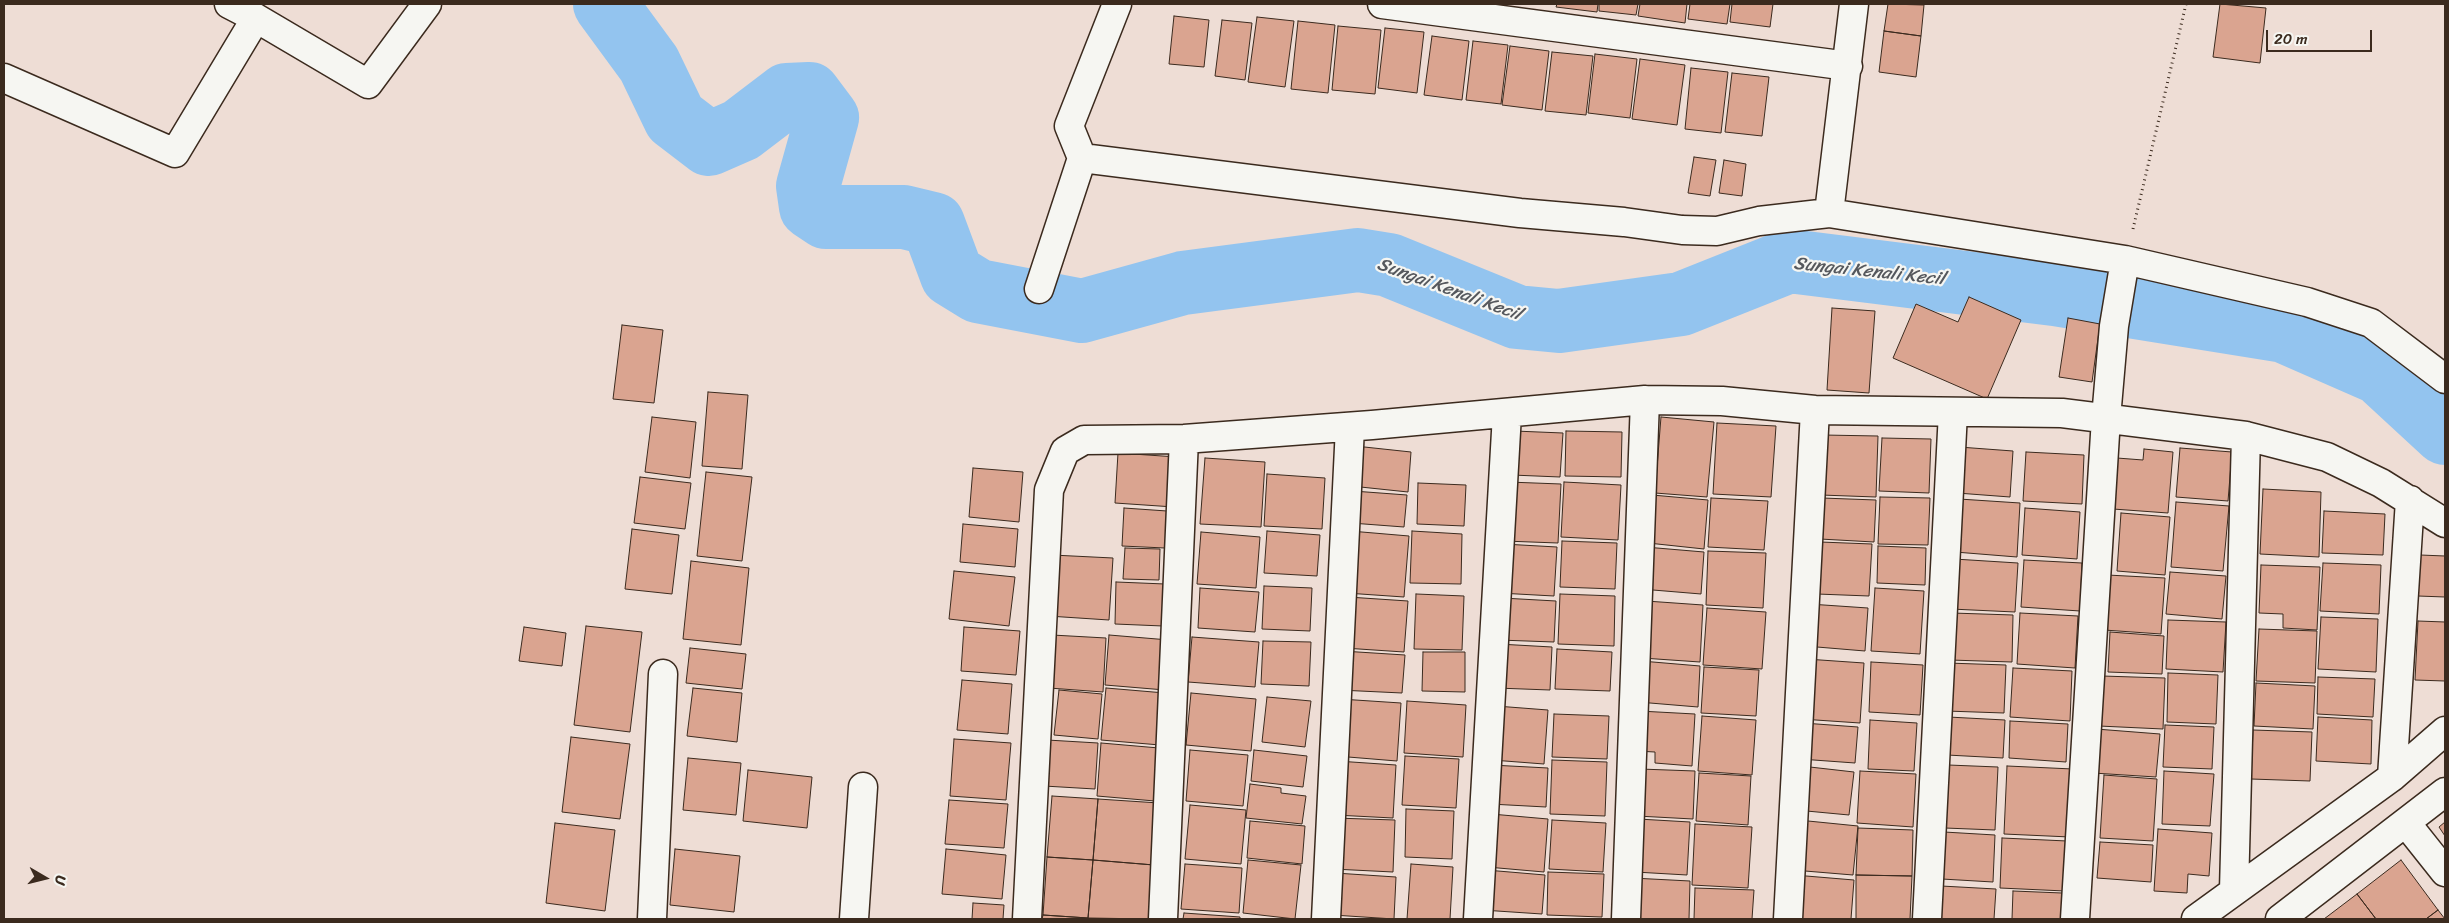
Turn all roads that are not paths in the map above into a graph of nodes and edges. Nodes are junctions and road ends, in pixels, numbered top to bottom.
1 (229, 4) edge
2 (427, 4) edge
3 (1116, 4) edge
4 (1382, 4) edge
5 (1854, 4) edge
6 (256, 18) junction
7 (1848, 66) junction
8 (4, 78) edge
9 (1082, 158) junction
10 (1829, 214) junction
11 (2123, 271) junction
12 (1039, 289) dead end
13 (2445, 379) edge
14 (1645, 400) junction
15 (1815, 410) junction
16 (1953, 412) junction
17 (1507, 414) junction
18 (2106, 418) junction
19 (1350, 427) junction
20 (2246, 436) junction
21 (1184, 439) junction
22 (2410, 500) junction
23 (2445, 523) edge
24 (663, 674) dead end
25 (2445, 731) edge
26 (2392, 777) junction
27 (863, 786) dead end
28 (2445, 792) edge
29 (2406, 823) junction
30 (2445, 872) edge
31 (2234, 890) junction
32 (2289, 916) edge
33 (652, 919) edge
34 (854, 919) edge
35 (1027, 919) edge
36 (1163, 919) edge
37 (1326, 919) edge
38 (1478, 919) edge
39 (1626, 919) edge
40 (1788, 919) edge
41 (1927, 919) edge
42 (2075, 919) edge
43 (2196, 919) edge

1 - 6 street
2 - 6 street
3 - 9 street
4 - 7 street
5 - 7 street
6 - 8 street
7 - 10 street
9 - 10 street
9 - 12 street
10 - 11 street
11 - 13 street
11 - 18 street
14 - 15 street
14 - 17 street
14 - 39 street
15 - 16 street
15 - 40 street
16 - 18 street
16 - 41 street
17 - 19 street
17 - 38 street
18 - 20 street
18 - 42 street
19 - 21 street
19 - 37 street
20 - 22 street
20 - 31 street
21 - 35 street
21 - 36 street
22 - 23 street
22 - 26 street
24 - 33 street
25 - 26 street
26 - 31 street
27 - 34 street
28 - 29 street
29 - 30 street
29 - 32 street
31 - 43 street

